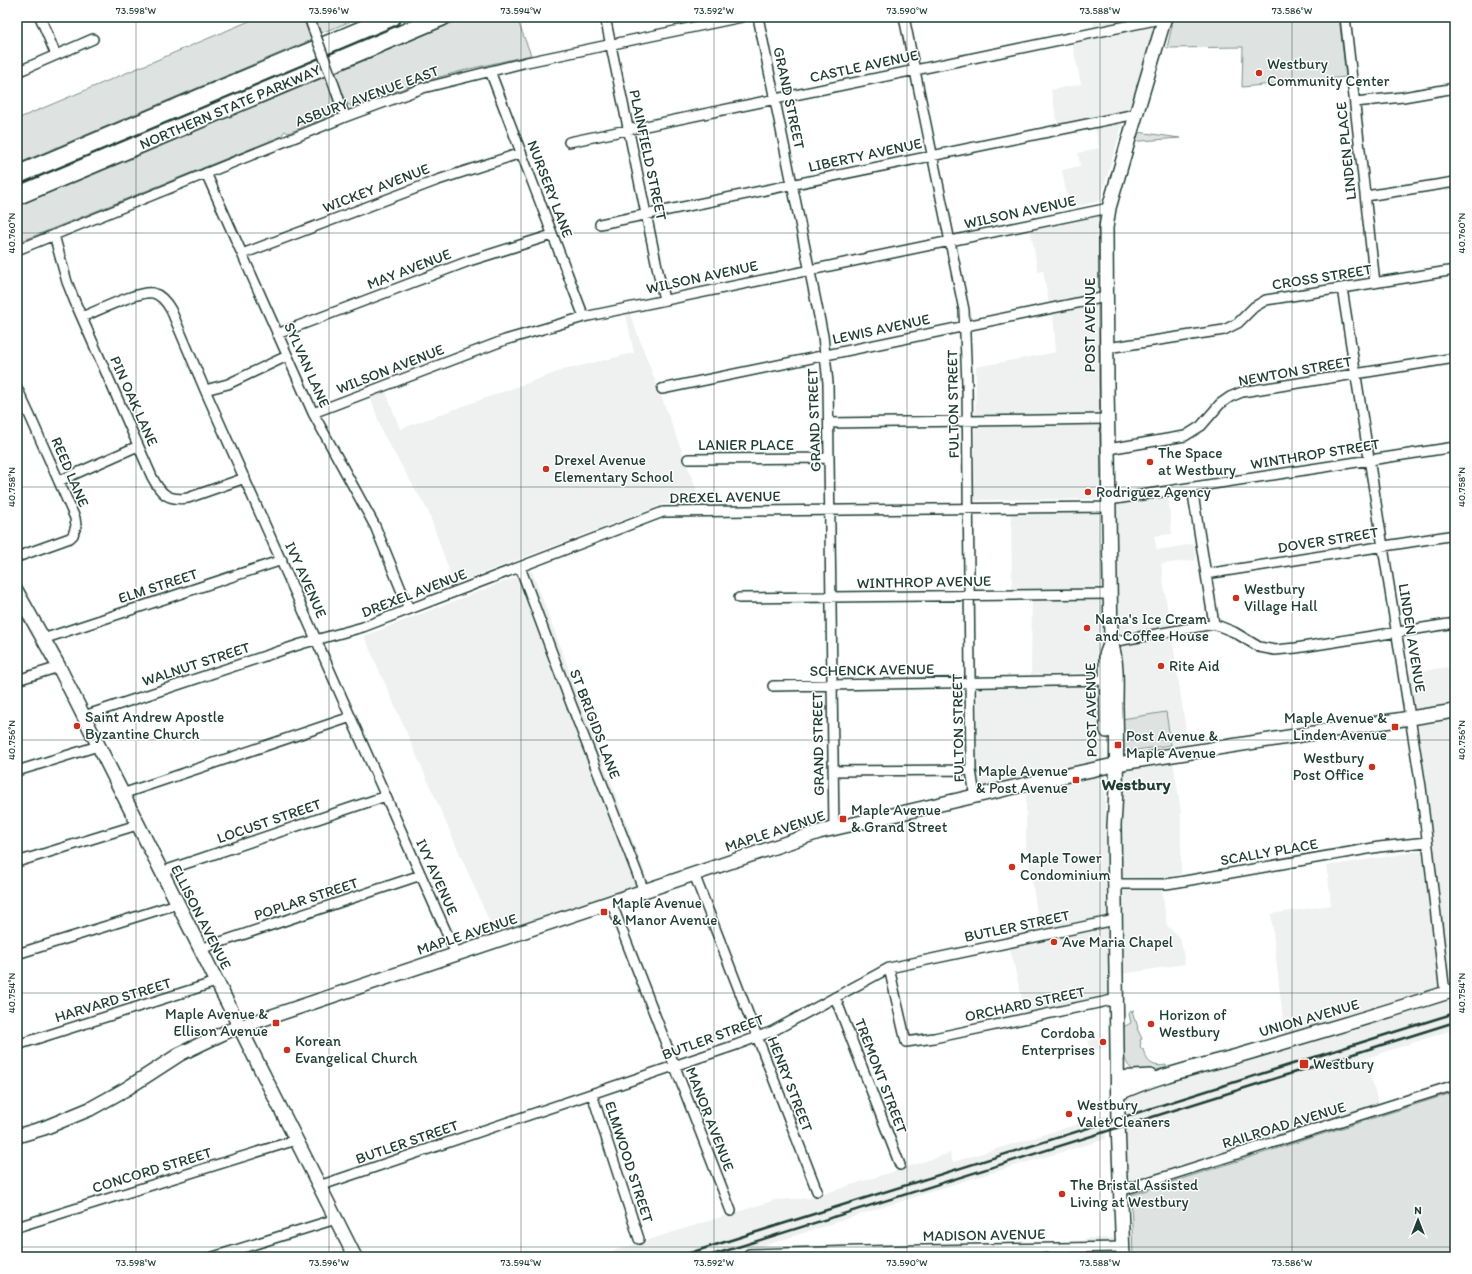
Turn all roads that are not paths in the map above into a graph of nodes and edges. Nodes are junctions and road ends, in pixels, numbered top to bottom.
1 (40, 17) edge
2 (309, 17) edge
3 (392, 17) edge
4 (442, 17) edge
5 (605, 17) edge
6 (742, 17) edge
7 (758, 17) edge
8 (904, 17) edge
9 (1345, 17) edge
10 (1165, 18) edge
11 (93, 39) dead end
12 (611, 44) junction
13 (56, 55) junction
14 (915, 70) junction
15 (490, 71) junction
16 (17, 72) edge
17 (1455, 88) edge
18 (775, 99) junction
19 (1355, 102) junction
20 (1136, 114) junction
21 (345, 117) junction
22 (628, 130) junction
23 (569, 142) dead end
24 (521, 153) junction
25 (932, 155) junction
26 (206, 173) junction
27 (17, 175) edge
28 (1455, 182) edge
29 (792, 184) junction
30 (17, 196) edge
31 (1366, 196) junction
32 (1109, 208) junction
33 (646, 214) junction
34 (600, 224) dead end
35 (54, 235) junction
36 (552, 235) junction
37 (950, 241) junction
38 (17, 250) edge
39 (242, 254) junction
40 (810, 269) junction
41 (1455, 270) edge
42 (1375, 283) junction
43 (1342, 288) junction
44 (1106, 297) junction
45 (664, 300) junction
46 (82, 317) junction
47 (584, 317) junction
48 (965, 326) junction
49 (277, 334) junction
50 (1107, 348) junction
51 (825, 355) junction
52 (287, 356) junction
53 (1455, 358) edge
54 (1356, 374) junction
55 (17, 388) edge
56 (662, 389) dead end
57 (205, 390) junction
58 (313, 413) junction
59 (1107, 419) junction
60 (968, 421) junction
61 (829, 423) junction
62 (138, 446) junction
63 (1455, 446) edge
64 (1108, 449) junction
65 (829, 458) junction
66 (688, 459) dead end
67 (1369, 460) junction
68 (245, 478) junction
69 (59, 481) junction
70 (1192, 488) junction
71 (1109, 504) junction
72 (969, 508) junction
73 (830, 510) junction
74 (1455, 535) edge
75 (1383, 546) junction
76 (17, 557) edge
77 (282, 560) junction
78 (520, 567) junction
79 (1206, 574) junction
80 (17, 592) edge
81 (1110, 594) junction
82 (970, 595) junction
83 (830, 597) junction
84 (739, 598) dead end
85 (410, 609) junction
86 (1455, 623) edge
87 (1214, 624) junction
88 (1396, 632) junction
89 (43, 640) junction
90 (317, 640) junction
91 (1111, 642) junction
92 (58, 667) junction
93 (17, 680) edge
94 (1111, 680) junction
95 (971, 682) junction
96 (832, 684) junction
97 (772, 686) dead end
98 (1455, 711) edge
99 (84, 716) junction
100 (352, 717) junction
101 (1410, 718) junction
102 (98, 746) junction
103 (1112, 766) junction
104 (833, 770) junction
105 (971, 770) junction
106 (17, 771) edge
107 (122, 794) junction
108 (386, 796) junction
109 (975, 796) junction
110 (137, 825) junction
111 (834, 829) junction
112 (1427, 842) junction
113 (17, 862) edge
114 (161, 872) junction
115 (694, 874) junction
116 (421, 875) junction
117 (1115, 884) junction
118 (644, 891) junction
119 (612, 902) junction
120 (177, 904) junction
121 (1115, 920) junction
122 (200, 949) junction
123 (17, 954) edge
124 (456, 954) junction
125 (889, 968) junction
126 (216, 982) junction
127 (1450, 992) edge
128 (835, 997) junction
129 (1117, 999) junction
130 (240, 1028) junction
131 (757, 1037) junction
132 (17, 1045) edge
133 (675, 1066) junction
134 (1171, 1073) junction
135 (1118, 1078) junction
136 (1455, 1085) edge
137 (592, 1094) junction
138 (1118, 1094) junction
139 (17, 1136) edge
140 (296, 1140) junction
141 (900, 1165) dead end
142 (319, 1186) junction
143 (817, 1191) dead end
144 (1120, 1191) junction
145 (731, 1211) dead end
146 (336, 1218) junction
147 (17, 1227) edge
148 (639, 1239) dead end
149 (1123, 1252) edge
150 (982, 1253) edge
151 (749, 1254) dead end
152 (860, 1254) edge
153 (212, 1257) edge
154 (355, 1257) edge

1 - 13 street
2 - 21 street, bridge
3 - 27 highway, NORTHERN STATE PARKWAY
4 - 30 highway, NORTHERN STATE PARKWAY
5 - 12 street, PLAINFIELD STREET
6 - 12 street, ASBURY AVENUE EAST
7 - 18 street, GRAND STREET
8 - 14 street, FULTON STREET
9 - 19 street, LINDEN PLACE
10 - 14 street, CASTLE AVENUE
10 - 20 main road, POST AVENUE
11 - 13 street
12 - 15 street, ASBURY AVENUE EAST
12 - 22 street, PLAINFIELD STREET
13 - 16 street
14 - 18 street, CASTLE AVENUE
14 - 25 street, FULTON STREET
15 - 21 street, ASBURY AVENUE EAST
15 - 24 street, NURSERY LANE
17 - 19 street
18 - 22 street, CASTLE AVENUE
18 - 29 street, GRAND STREET
19 - 31 street, LINDEN PLACE
20 - 25 street, LIBERTY AVENUE
20 - 32 main road, POST AVENUE
21 - 26 street, ASBURY AVENUE EAST
22 - 23 street, CASTLE AVENUE
22 - 33 street, PLAINFIELD STREET
24 - 36 street, NURSERY LANE
24 - 39 street, WICKEY AVENUE
25 - 29 street, LIBERTY AVENUE
25 - 37 street, FULTON STREET
26 - 35 street, ASBURY AVENUE EAST
26 - 39 street, SYLVAN LANE
28 - 31 street
29 - 33 street, LIBERTY AVENUE
29 - 40 street, GRAND STREET
31 - 42 street, LINDEN PLACE
32 - 37 street, WILSON AVENUE
32 - 44 main road, POST AVENUE
33 - 34 street, LIBERTY AVENUE
33 - 45 street, PLAINFIELD STREET
35 - 38 street, ASBURY AVENUE EAST
35 - 46 street, PIN OAK LANE
36 - 47 street, NURSERY LANE
36 - 49 street, MAY AVENUE
37 - 40 street, WILSON AVENUE
37 - 48 street, FULTON STREET
39 - 49 street, SYLVAN LANE
40 - 45 street, WILSON AVENUE
40 - 51 street, GRAND STREET
41 - 42 street, CROSS STREET
42 - 43 street, CROSS STREET
43 - 50 street, CROSS STREET
43 - 54 street, LINDEN AVENUE
44 - 48 street, LEWIS AVENUE
44 - 50 main road, POST AVENUE
45 - 47 street, WILSON AVENUE
46 - 57 street, IVY AVENUE
46 - 62 street, PIN OAK LANE
47 - 58 street, WILSON AVENUE
48 - 51 street, LEWIS AVENUE
48 - 60 street, FULTON STREET
49 - 52 street, SYLVAN LANE
50 - 59 main road, POST AVENUE
51 - 56 street, LEWIS AVENUE
51 - 61 street, GRAND STREET
52 - 57 street
52 - 58 street, SYLVAN LANE
53 - 54 street, NEWTON STREET
54 - 64 street, NEWTON STREET
54 - 67 street, LINDEN AVENUE
55 - 69 street, REED LANE
57 - 68 street, IVY AVENUE
58 - 85 street, SYLVAN LANE
59 - 60 street
59 - 64 main road, POST AVENUE
60 - 61 street
60 - 72 street, FULTON STREET
61 - 65 street, GRAND STREET
62 - 68 street, PIN OAK LANE
62 - 69 street
63 - 67 street, WINTHROP STREET
64 - 71 main road, POST AVENUE
65 - 66 street, LANIER PLACE
65 - 73 street, GRAND STREET
67 - 70 street, WINTHROP STREET
67 - 75 street, LINDEN AVENUE
68 - 77 street, IVY AVENUE
69 - 76 street, REED LANE
70 - 71 street, WINTHROP STREET
70 - 79 street
71 - 72 street, DREXEL AVENUE
71 - 81 main road, POST AVENUE
72 - 73 street, DREXEL AVENUE
72 - 82 street, FULTON STREET
73 - 78 street, DREXEL AVENUE
73 - 83 street, GRAND STREET
74 - 75 street, DOVER STREET
75 - 79 street, DOVER STREET
75 - 88 street, LINDEN AVENUE
77 - 89 street, ELM STREET
77 - 90 street, IVY AVENUE
78 - 85 street, DREXEL AVENUE
78 - 118 street, ST BRIGIDS LANE
79 - 87 street
80 - 89 main road, ELLISON AVENUE
81 - 82 street, WINTHROP AVENUE
81 - 91 main road, POST AVENUE
82 - 83 street, WINTHROP AVENUE
82 - 95 street, FULTON STREET
83 - 84 street, WINTHROP AVENUE
83 - 96 street, GRAND STREET
85 - 90 street, DREXEL AVENUE
86 - 88 street
87 - 88 street
87 - 91 street
88 - 101 street, LINDEN AVENUE
89 - 92 main road, ELLISON AVENUE
90 - 99 street, WALNUT STREET
90 - 100 street, IVY AVENUE
91 - 94 main road, POST AVENUE
92 - 93 street
92 - 99 main road, ELLISON AVENUE
94 - 95 street, SCHENCK AVENUE
94 - 103 main road, POST AVENUE
95 - 96 street, SCHENCK AVENUE
95 - 105 street, FULTON STREET
96 - 97 street, SCHENCK AVENUE
96 - 104 street, GRAND STREET
98 - 101 main road, MAPLE AVENUE
99 - 102 main road, ELLISON AVENUE
100 - 107 street
100 - 108 street, IVY AVENUE
101 - 103 main road, MAPLE AVENUE
101 - 112 street, LINDEN AVENUE
102 - 106 street
102 - 107 main road, ELLISON AVENUE
103 - 109 main road, MAPLE AVENUE
103 - 117 main road, POST AVENUE
104 - 105 street
104 - 111 street, GRAND STREET
105 - 109 street, FULTON STREET
107 - 110 main road, ELLISON AVENUE
108 - 114 street, LOCUST STREET
108 - 116 street, IVY AVENUE
109 - 111 main road, MAPLE AVENUE
110 - 113 street
110 - 114 main road, ELLISON AVENUE
111 - 115 main road, MAPLE AVENUE
112 - 117 street, SCALLY PLACE
112 - 127 street, LINDEN AVENUE
114 - 120 main road, ELLISON AVENUE
115 - 118 main road, MAPLE AVENUE
115 - 131 street, HENRY STREET
116 - 122 street, POPLAR STREET
116 - 124 street, IVY AVENUE
117 - 121 main road, POST AVENUE
118 - 119 main road, MAPLE AVENUE
119 - 124 main road, MAPLE AVENUE
119 - 133 street, MANOR AVENUE
120 - 122 main road, ELLISON AVENUE
120 - 123 street
121 - 125 street, BUTLER STREET
121 - 129 main road, POST AVENUE
122 - 126 main road, ELLISON AVENUE
124 - 130 main road, MAPLE AVENUE
125 - 128 street, BUTLER STREET
125 - 129 street, ORCHARD STREET
126 - 130 main road, ELLISON AVENUE
126 - 132 street, HARVARD STREET
127 - 134 main road, UNION AVENUE
128 - 131 street, BUTLER STREET
128 - 141 street, TREMONT STREET
129 - 135 main road, POST AVENUE
130 - 139 main road, MAPLE AVENUE
130 - 140 main road, ELLISON AVENUE
131 - 133 street, BUTLER STREET
131 - 143 street, HENRY STREET
133 - 137 street, BUTLER STREET
133 - 145 street, MANOR AVENUE
134 - 135 main road, UNION AVENUE
134 - 138 main road, UNION AVENUE
135 - 138 main road, POST AVENUE
136 - 144 street, RAILROAD AVENUE
137 - 142 street, BUTLER STREET
137 - 148 street, ELMWOOD STREET
138 - 144 main road, POST AVENUE
140 - 142 main road, ELLISON AVENUE
140 - 147 street, CONCORD STREET
142 - 146 main road, ELLISON AVENUE
144 - 149 main road, POST AVENUE
146 - 153 street
146 - 154 main road, ELLISON AVENUE
149 - 150 street, MADISON AVENUE
150 - 152 street, MADISON AVENUE
151 - 152 street, MADISON AVENUE

